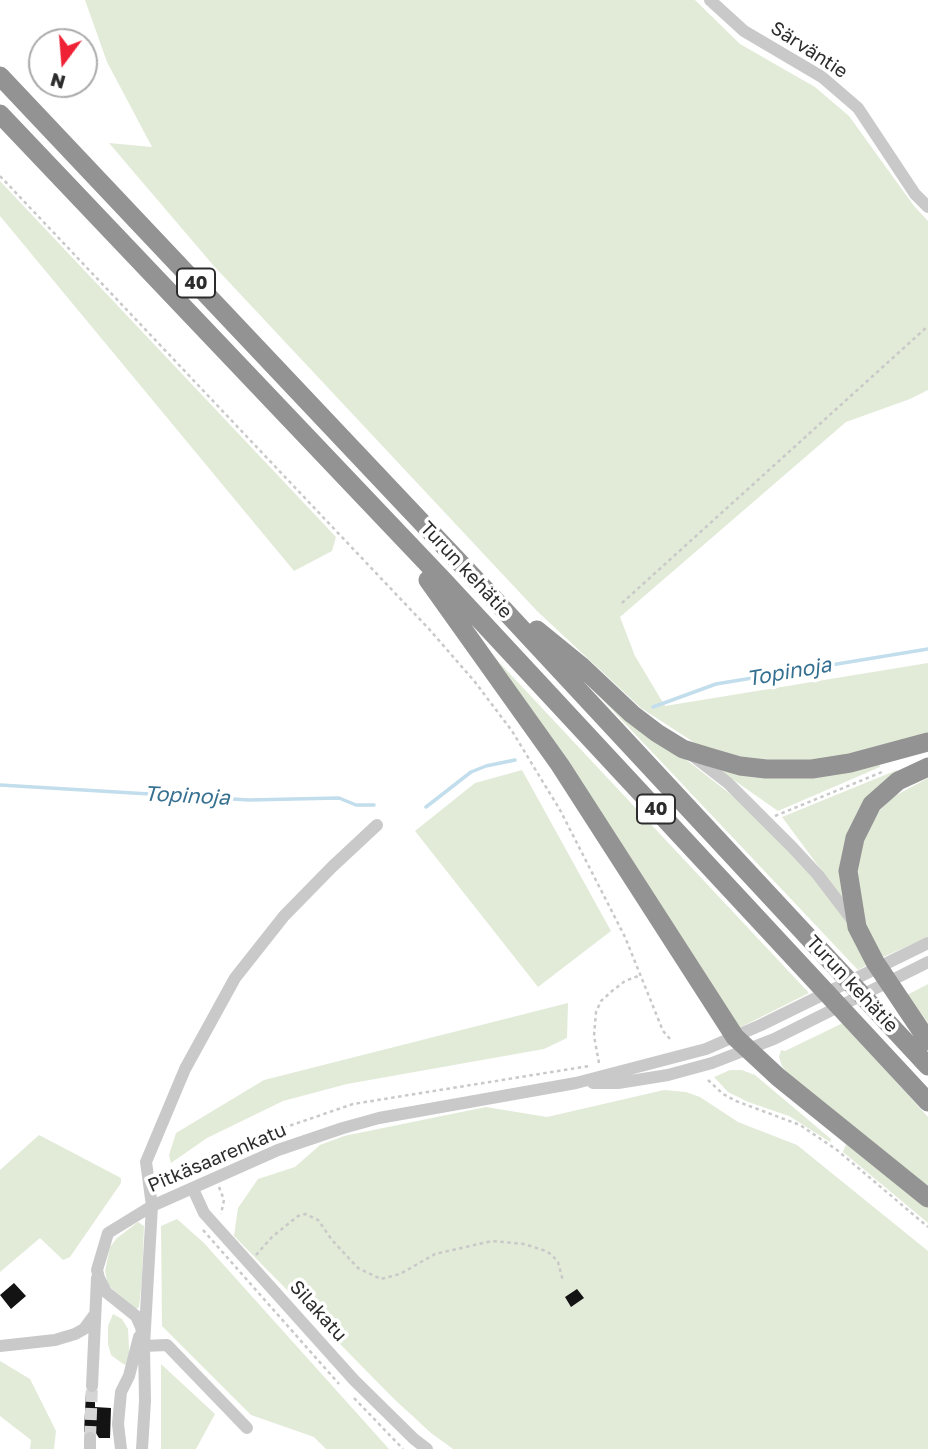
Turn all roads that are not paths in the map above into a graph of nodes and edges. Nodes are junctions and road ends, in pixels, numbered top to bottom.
1 (710, 0) edge
2 (0, 76) edge
3 (0, 114) edge
4 (928, 207) edge
5 (382, 517) junction
6 (443, 546) junction
7 (425, 562) junction
8 (479, 583) junction
9 (928, 741) edge
10 (683, 749) junction
11 (928, 767) edge
12 (377, 825) dead end
13 (857, 927) junction
14 (923, 945) edge
15 (928, 962) edge
16 (928, 1041) edge
17 (742, 1044) junction
18 (928, 1066) edge
19 (576, 1083) junction
20 (928, 1102) edge
21 (193, 1189) junction
22 (928, 1198) edge
23 (152, 1206) junction
24 (97, 1270) junction
25 (95, 1314) junction
26 (141, 1327) junction
27 (0, 1346) edge
28 (144, 1346) junction
29 (92, 1386) tunnel mouth
30 (247, 1427) dead end
31 (121, 1449) edge
32 (142, 1449) edge
33 (427, 1449) edge

1 - 4 street, Särväntie
2 - 6 highway, Turun kehätie / 40
3 - 5 highway, Turun kehätie / 40
5 - 7 highway, Turun kehätie / 40
5 - 17 highway
6 - 7 street
6 - 8 highway, Turun kehätie / 40
7 - 20 highway, Turun kehätie / 40
8 - 10 highway
8 - 18 highway, Turun kehätie / 40
9 - 10 highway
10 - 13 street
11 - 13 highway
12 - 23 street
13 - 16 highway
14 - 17 street, Pitkäsaarenkatu
15 - 17 street, Pitkäsaarenkatu
17 - 19 street, Pitkäsaarenkatu
17 - 19 street, Pitkäsaarenkatu
17 - 22 highway
19 - 21 street, Pitkäsaarenkatu
21 - 23 street, Pitkäsaarenkatu
21 - 33 street, Silakatu
23 - 24 street, Pitkäsaarenkatu
23 - 28 street
24 - 25 street, Pitkäsaarenkatu
24 - 26 street
25 - 27 street
25 - 29 street, Pitkäsaarenkatu
26 - 28 street
26 - 31 street
28 - 30 street
28 - 32 street

